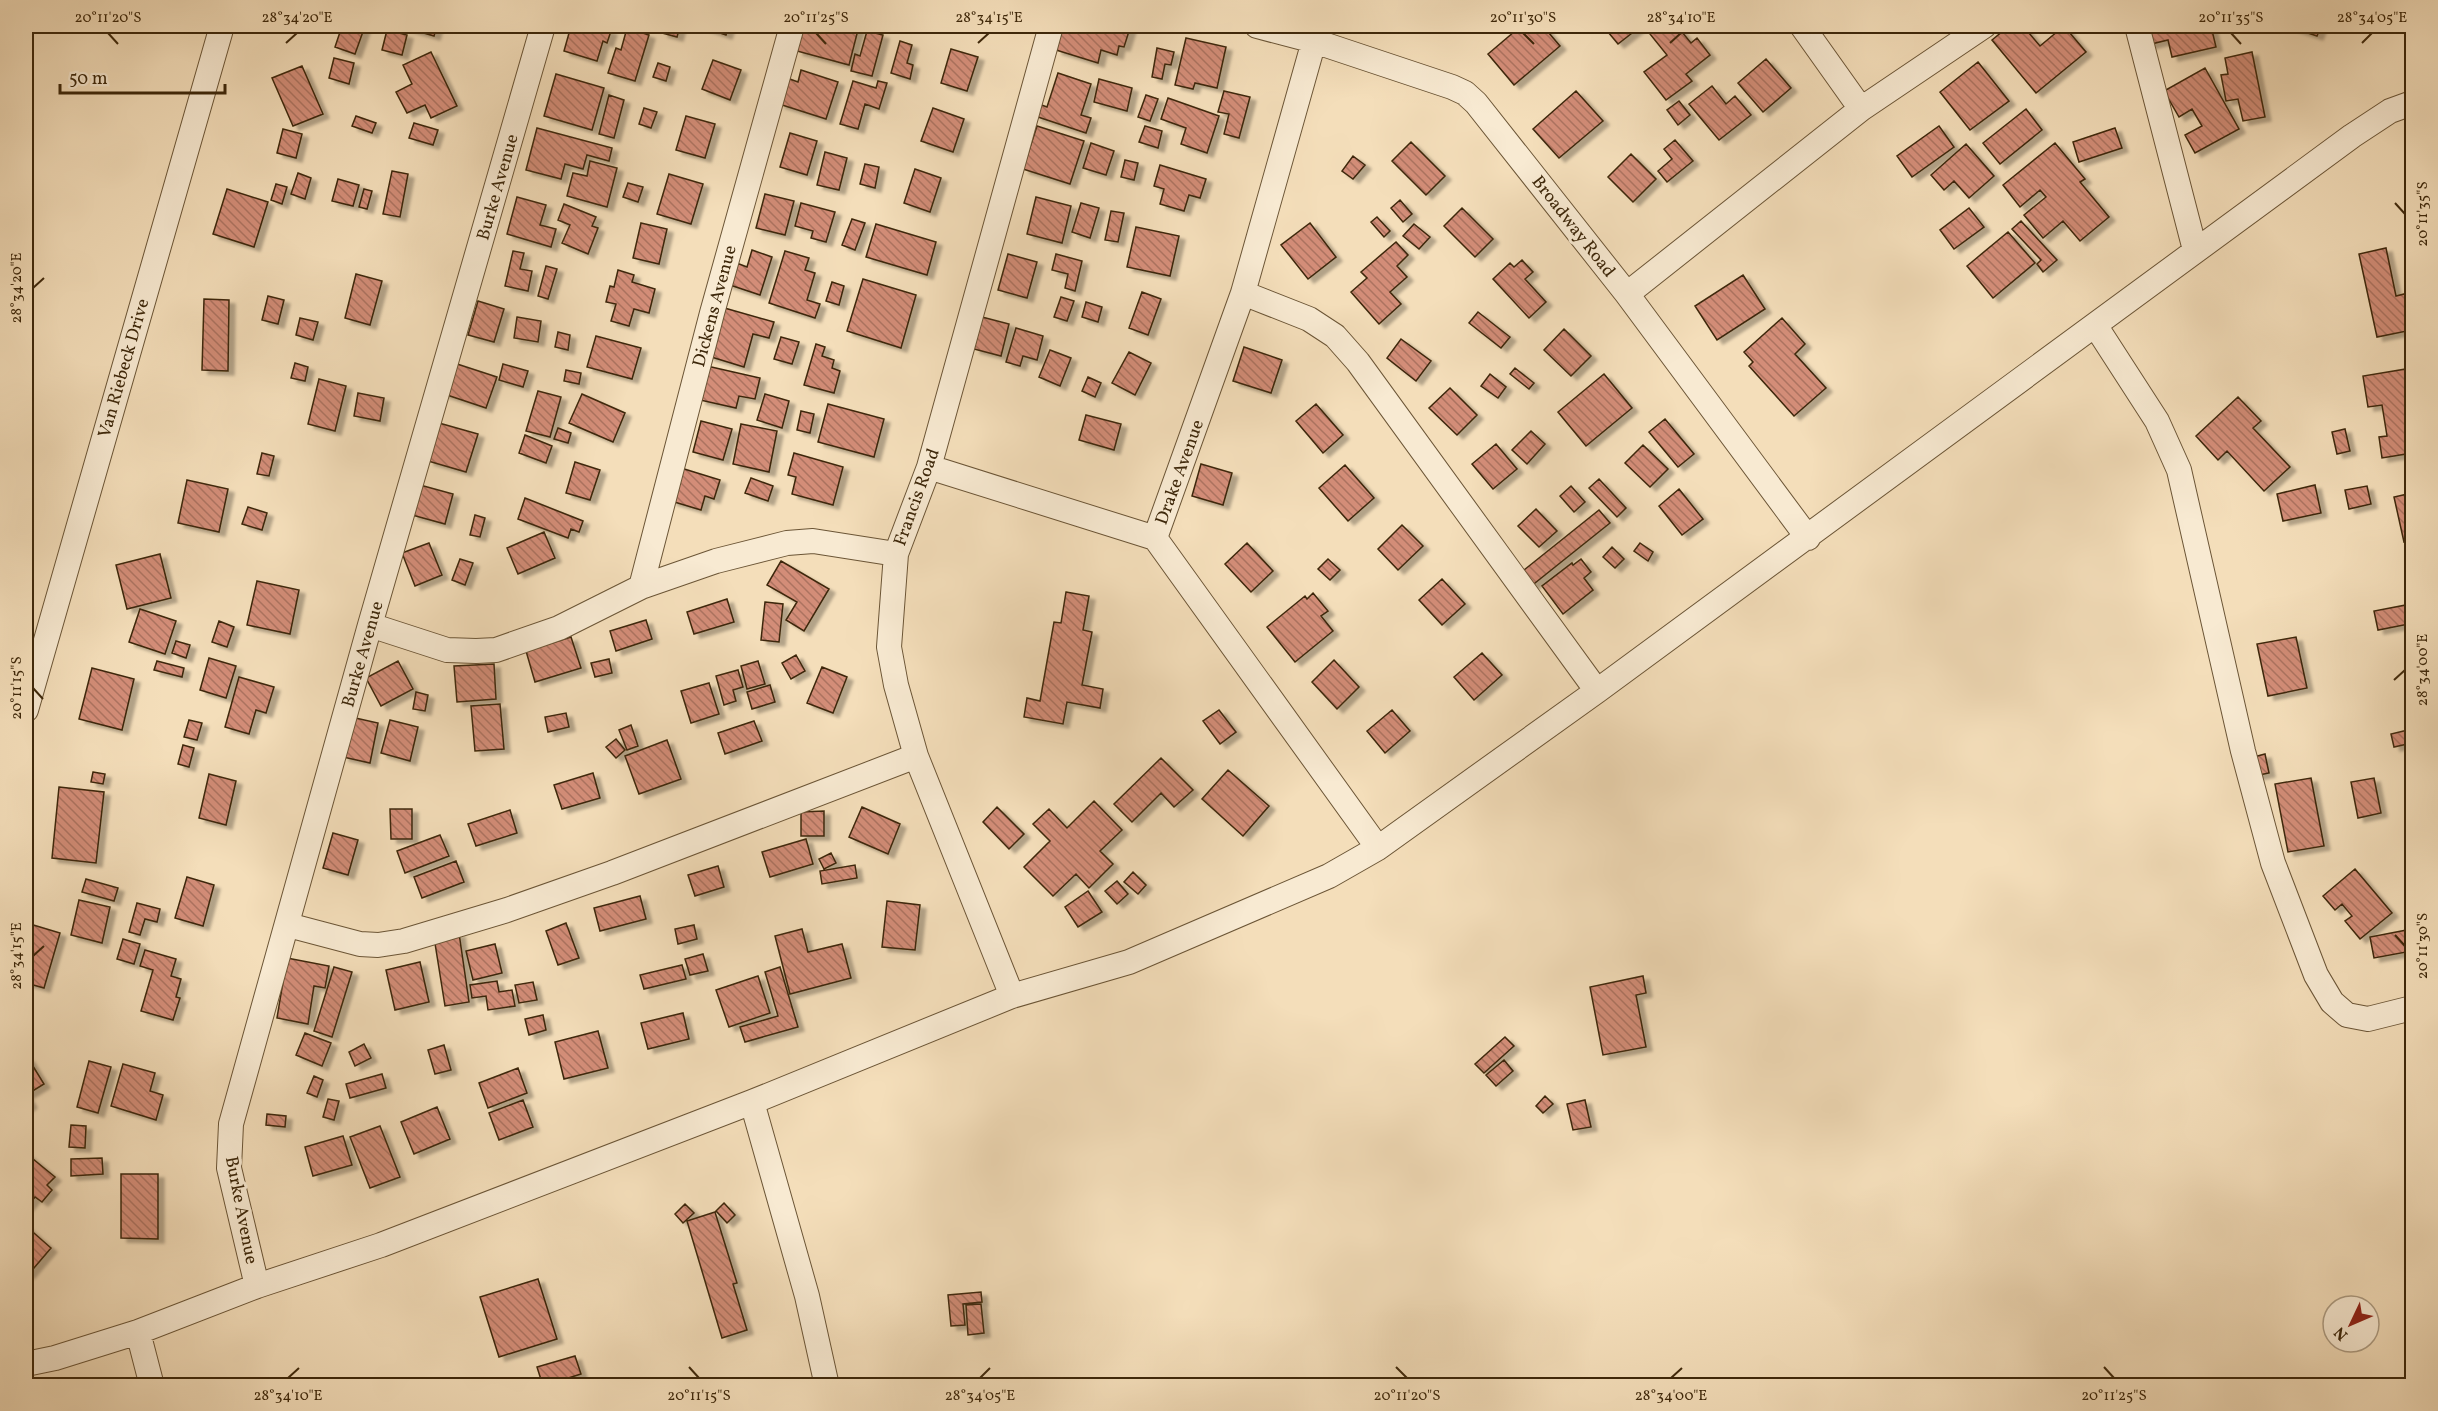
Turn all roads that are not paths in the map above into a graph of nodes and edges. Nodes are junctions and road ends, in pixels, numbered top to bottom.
1 (222, 26) edge
2 (543, 26) edge
3 (792, 26) edge
4 (1051, 26) edge
5 (1257, 26) edge
6 (1802, 26) edge
7 (1984, 26) edge
8 (2137, 26) edge
9 (1314, 42) junction
10 (2412, 103) edge
11 (1861, 109) junction
12 (2195, 250) junction
13 (1243, 293) junction
14 (1627, 294) junction
15 (2095, 325) junction
16 (929, 467) junction
17 (1155, 538) junction
18 (1808, 538) junction
19 (896, 554) junction
20 (641, 587) junction
21 (370, 625) junction
22 (1597, 691) junction
23 (26, 710) edge
24 (916, 756) junction
25 (1378, 848) junction
26 (288, 925) junction
27 (1012, 996) junction
28 (2412, 1008) edge
29 (752, 1102) junction
30 (257, 1286) junction
31 (138, 1332) junction
32 (26, 1365) edge
33 (152, 1386) edge
34 (826, 1386) edge

1 - 23 street, Van Riebeck Drive
2 - 21 street, Burke Avenue
3 - 20 street, Dickens Avenue
4 - 16 street, Francis Road
5 - 9 street, Broadway Road
6 - 11 street
7 - 11 street
8 - 12 street
9 - 13 street, Drake Avenue
9 - 14 street, Broadway Road
10 - 12 street
11 - 14 street
12 - 15 street
13 - 17 street, Drake Avenue
13 - 22 street
14 - 18 street, Broadway Road
15 - 18 street
15 - 28 street
16 - 17 street
16 - 19 street, Francis Road
17 - 25 street, Drake Avenue
18 - 22 street
19 - 20 street
19 - 24 street, Francis Road
20 - 21 street
21 - 26 street, Burke Avenue
22 - 25 street
24 - 26 street
24 - 27 street, Francis Road
25 - 27 street
26 - 30 street, Burke Avenue
27 - 29 street
29 - 30 street
29 - 34 street
30 - 31 street
31 - 32 street
31 - 33 street

